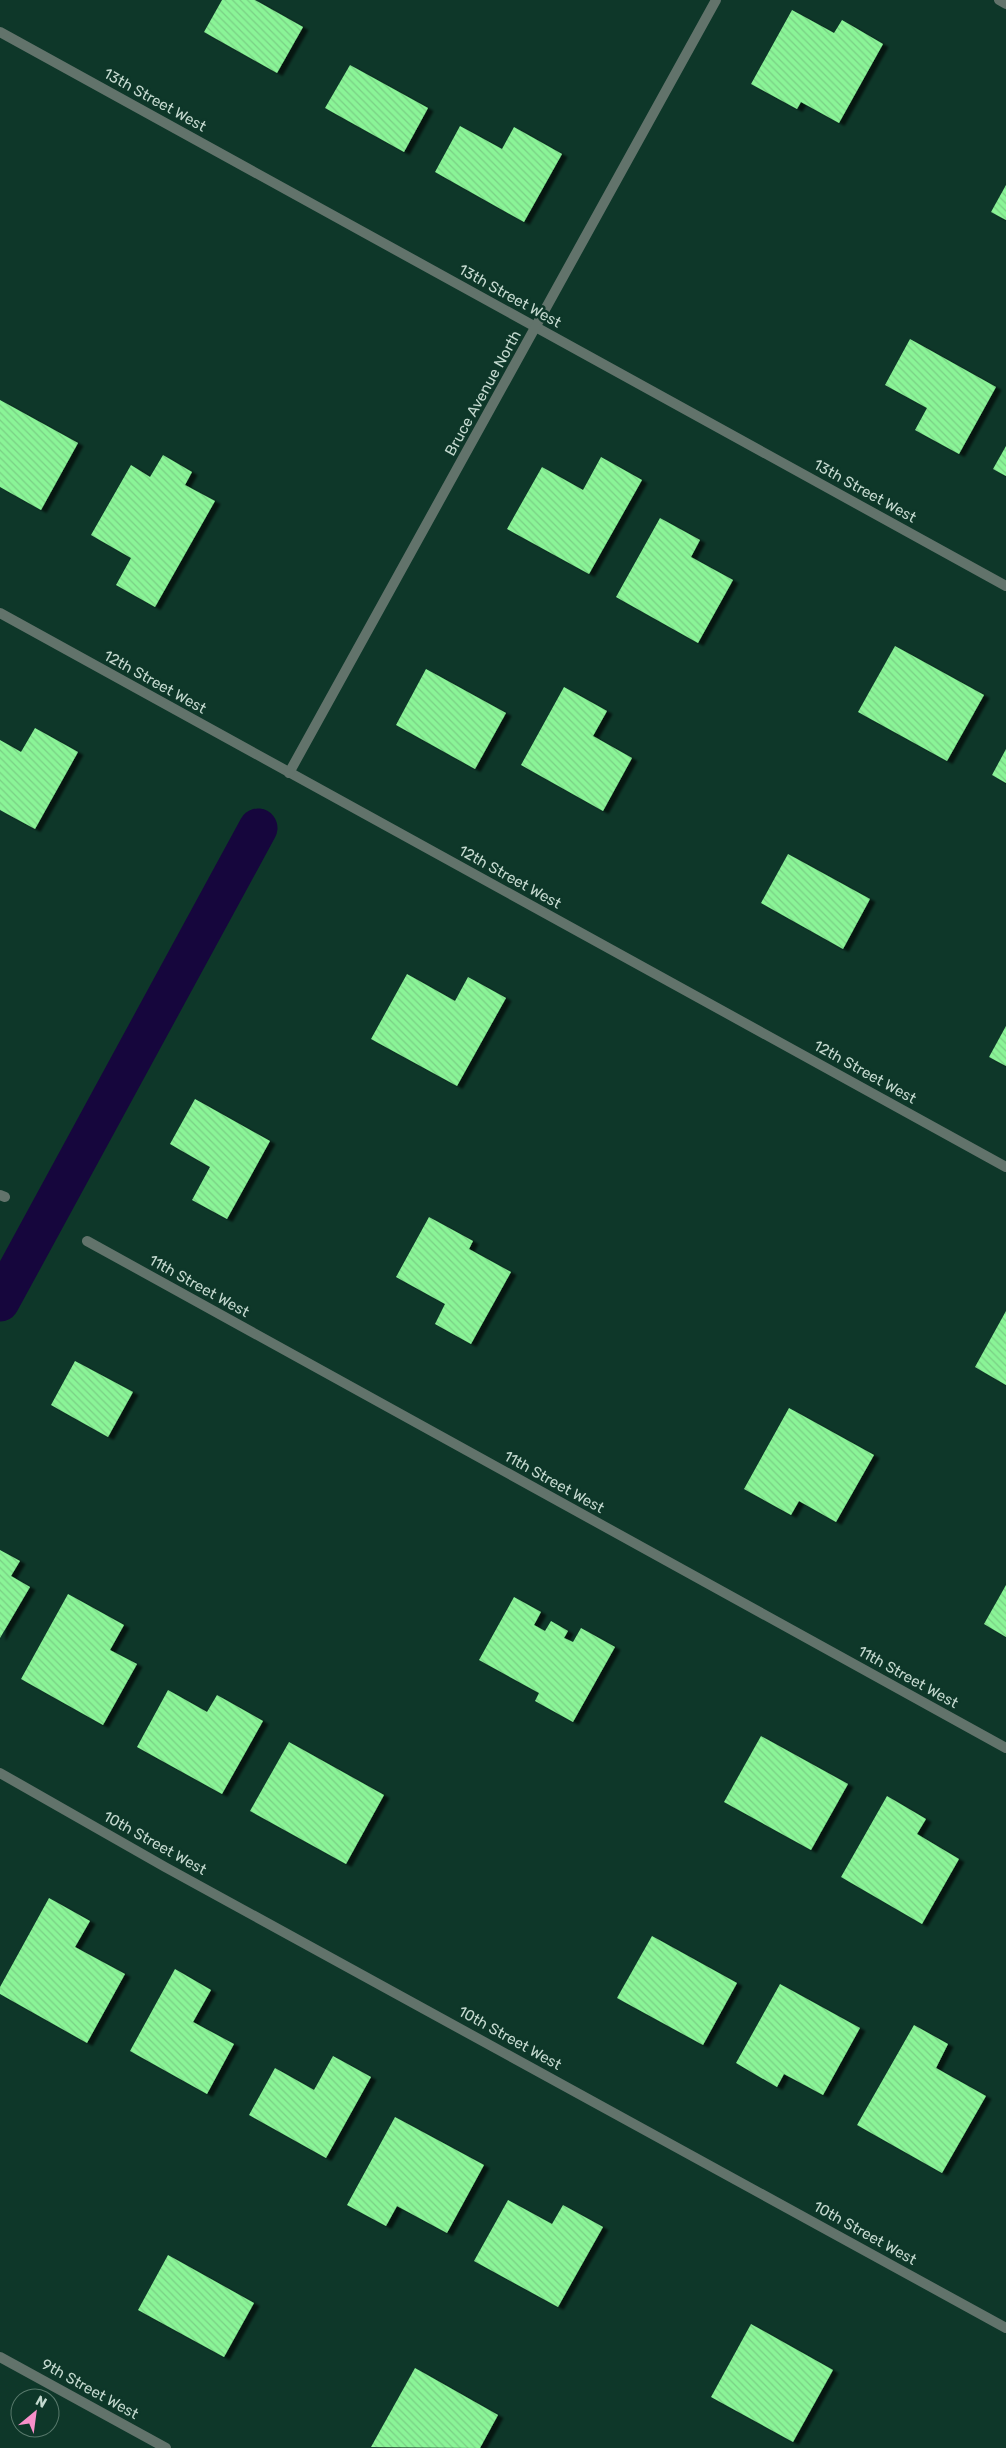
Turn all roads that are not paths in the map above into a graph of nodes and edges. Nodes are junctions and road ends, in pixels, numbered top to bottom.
1 (716, 0) edge
2 (999, 0) edge
3 (1006, 4) edge
4 (0, 32) edge
5 (536, 328) junction
6 (1006, 586) edge
7 (0, 613) edge
8 (289, 773) junction
9 (1006, 1167) edge
10 (87, 1242) dead end
11 (1006, 1748) edge
12 (0, 1773) edge
13 (1006, 2328) edge
14 (0, 2356) edge
15 (166, 2448) edge

1 - 5 street, Bruce Avenue North
2 - 3 street
4 - 5 street, 13th Street West
5 - 6 street, 13th Street West
5 - 8 street, Bruce Avenue North
7 - 8 street, 12th Street West
8 - 9 street, 12th Street West
10 - 11 street, 11th Street West
12 - 13 street, 10th Street West
14 - 15 street, 9th Street West

